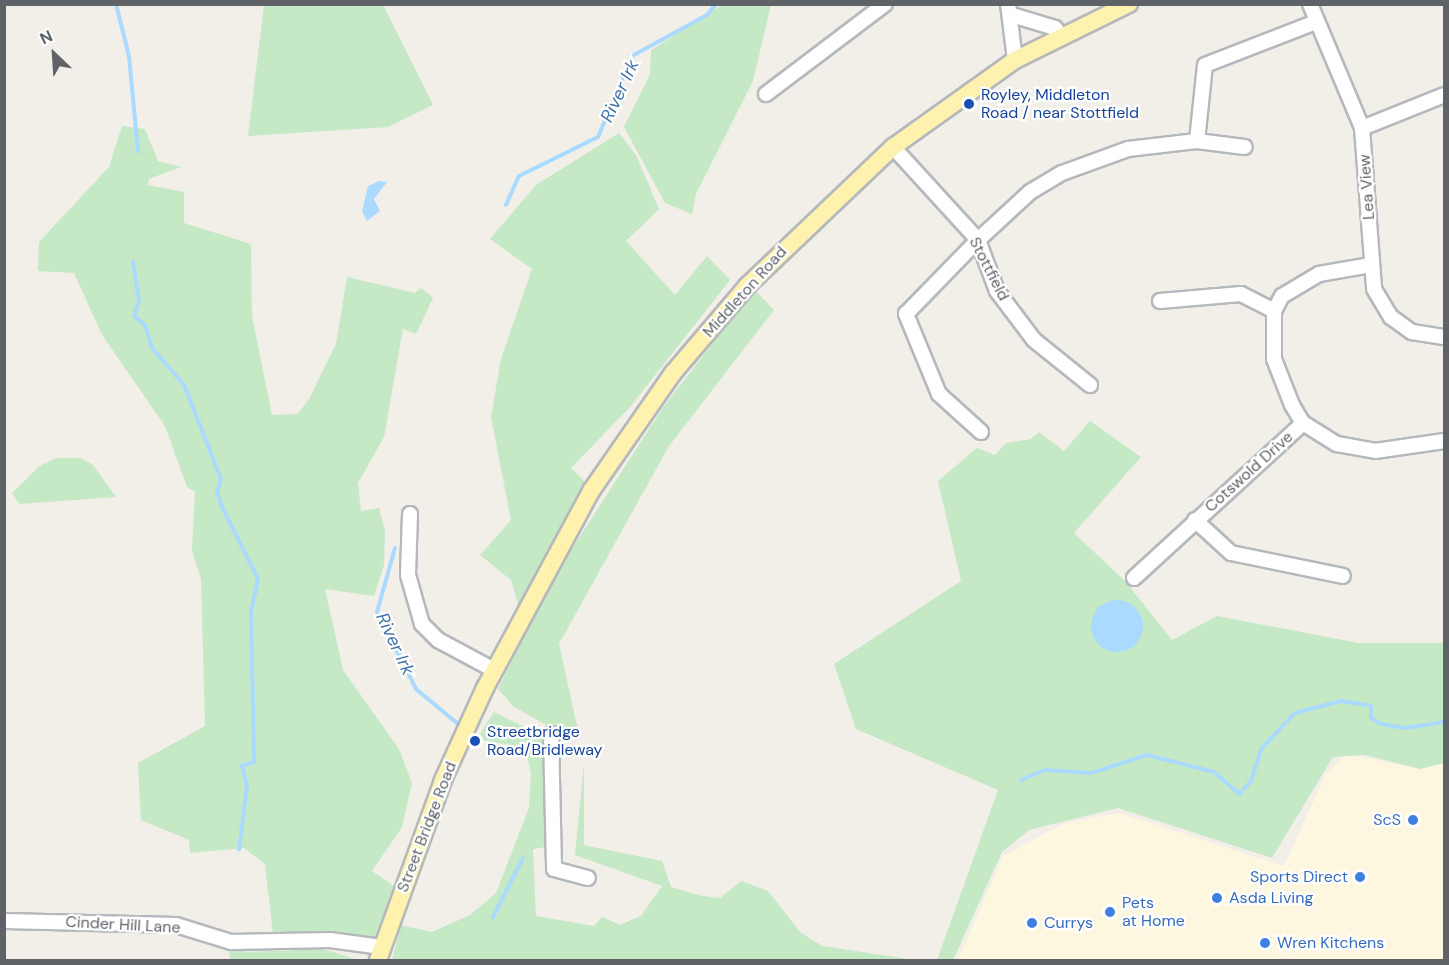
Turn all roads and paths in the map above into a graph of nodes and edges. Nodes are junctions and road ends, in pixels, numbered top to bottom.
1 (885, 4) edge
2 (1129, 4) edge
3 (1310, 4) edge
4 (1010, 10) edge
5 (1316, 22) junction
6 (1060, 35) junction
7 (1015, 60) junction
8 (766, 93) dead end
9 (1444, 95) edge
10 (1362, 128) junction
11 (1197, 141) junction
12 (892, 147) junction
13 (1245, 147) dead end
14 (978, 240) junction
15 (1371, 265) junction
16 (1161, 301) dead end
17 (1274, 310) junction
18 (1444, 337) edge
19 (1090, 385) dead end
20 (1303, 423) junction
21 (981, 432) dead end
22 (1444, 441) edge
23 (410, 514) dead end
24 (1195, 520) junction
25 (1343, 576) dead end
26 (1134, 578) dead end
27 (494, 670) junction
28 (481, 696) joint
29 (551, 734) dead end
30 (588, 878) dead end
31 (4, 921) edge
32 (380, 954) edge

1 - 8 street
2 - 6 main road, Middleton Road
3 - 5 street, Lea View
4 - 6 street
4 - 7 street
5 - 10 street, Lea View
5 - 11 street
6 - 7 main road, Middleton Road
7 - 12 main road, Middleton Road
9 - 10 street
10 - 15 street, Lea View
11 - 13 street
11 - 14 street
12 - 14 street, Stottfield
12 - 27 main road, Middleton Road
14 - 19 street, Stottfield
14 - 21 street
15 - 17 street
15 - 18 street, Lea View
16 - 17 street
17 - 20 street
20 - 22 street
20 - 24 street, Cotswold Drive
23 - 27 street
24 - 25 street, Cotswold Drive
24 - 26 street, Cotswold Drive
27 - 28 main road, Middleton Road
28 - 32 main road, Street Bridge Road
29 - 30 street
31 - 32 street, Cinder Hill Lane

